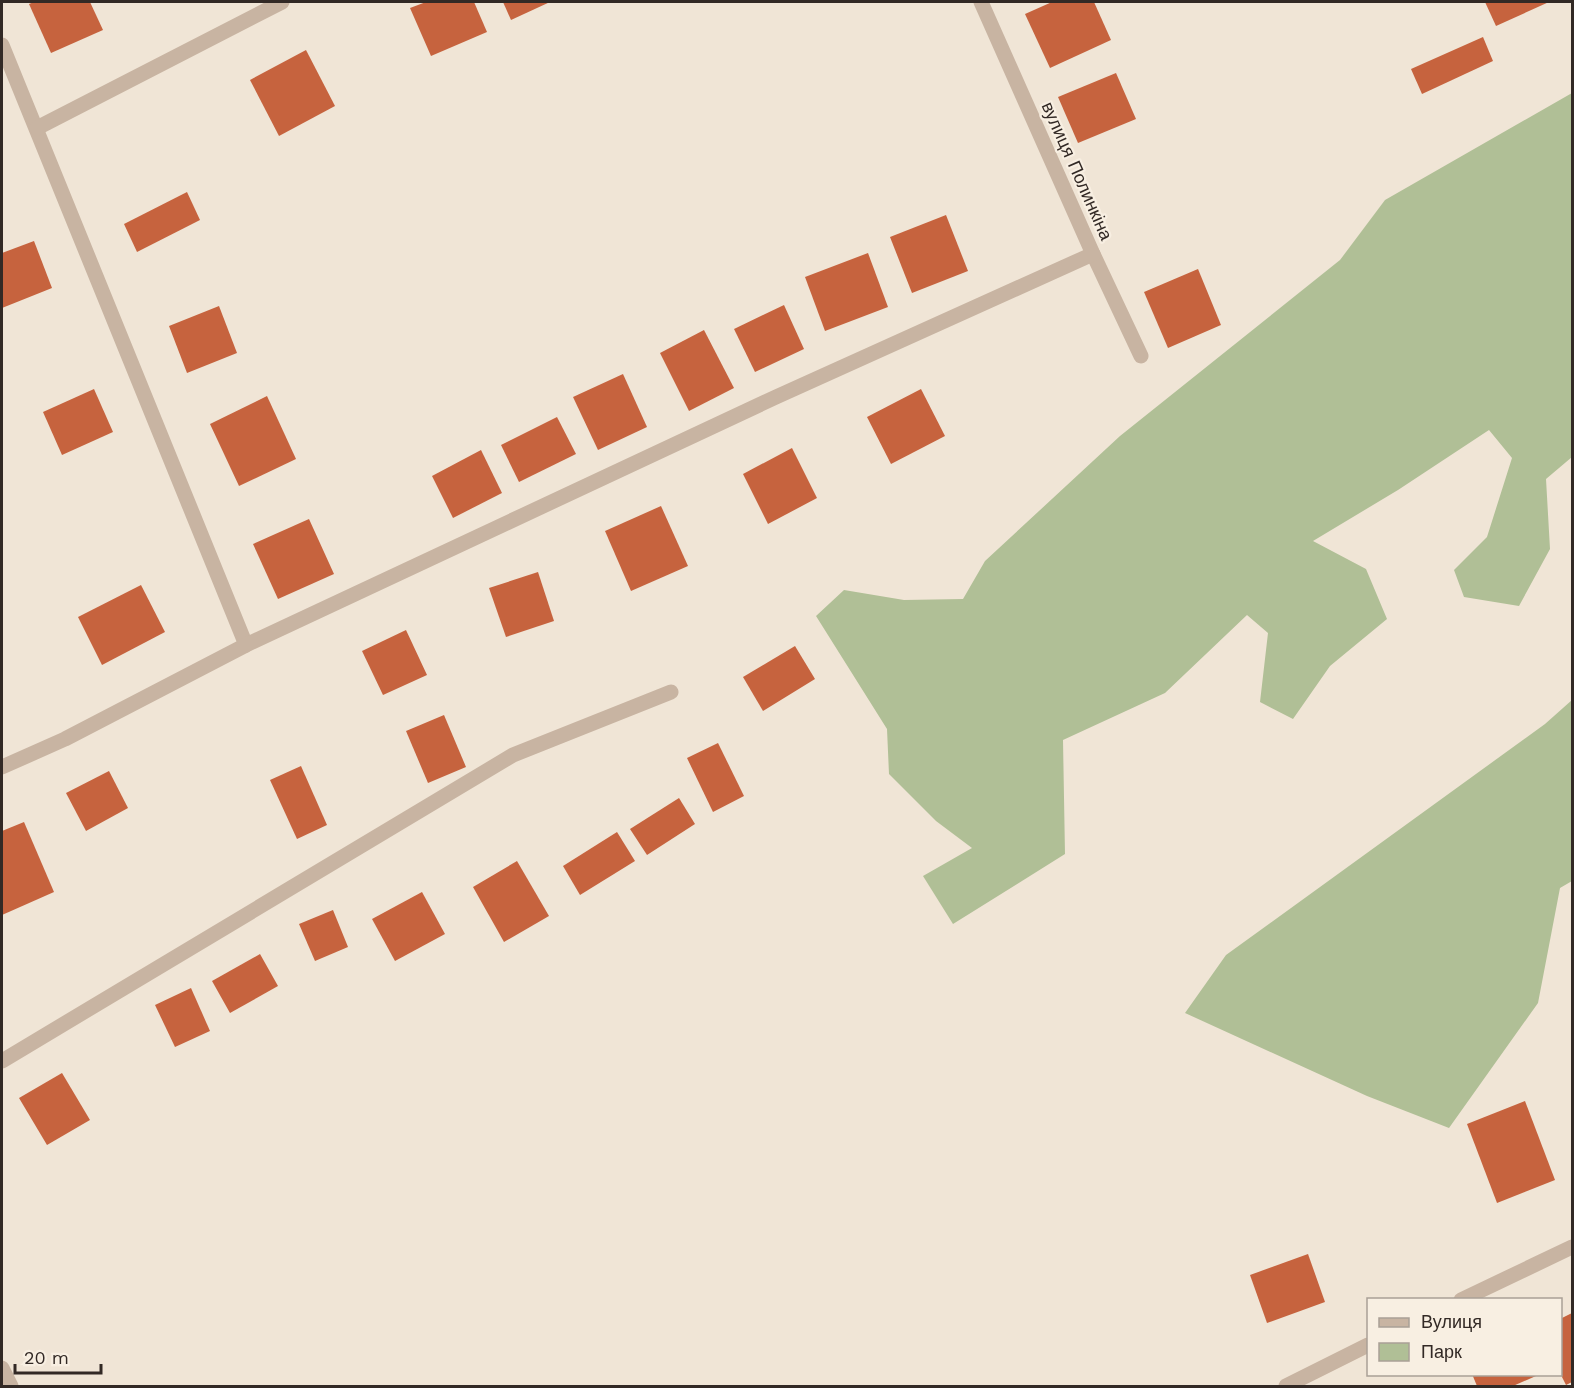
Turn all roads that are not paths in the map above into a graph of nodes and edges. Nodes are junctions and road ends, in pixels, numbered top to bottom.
1 (282, 2) edge
2 (981, 2) edge
3 (2, 45) edge
4 (37, 128) junction
5 (1093, 254) junction
6 (1141, 356) dead end
7 (246, 645) junction
8 (671, 692) dead end
9 (2, 767) edge
10 (2, 1061) edge
11 (1572, 1247) edge
12 (1463, 1298) edge
13 (1367, 1346) edge
14 (2, 1368) edge
15 (11, 1386) edge
16 (1286, 1386) edge

1 - 4 street
2 - 5 street, вулиця Полинкіна
3 - 4 street
4 - 7 street
5 - 6 street, вулиця Полинкіна
5 - 7 street
7 - 9 street
8 - 10 street
11 - 12 street
13 - 16 street
14 - 15 street

